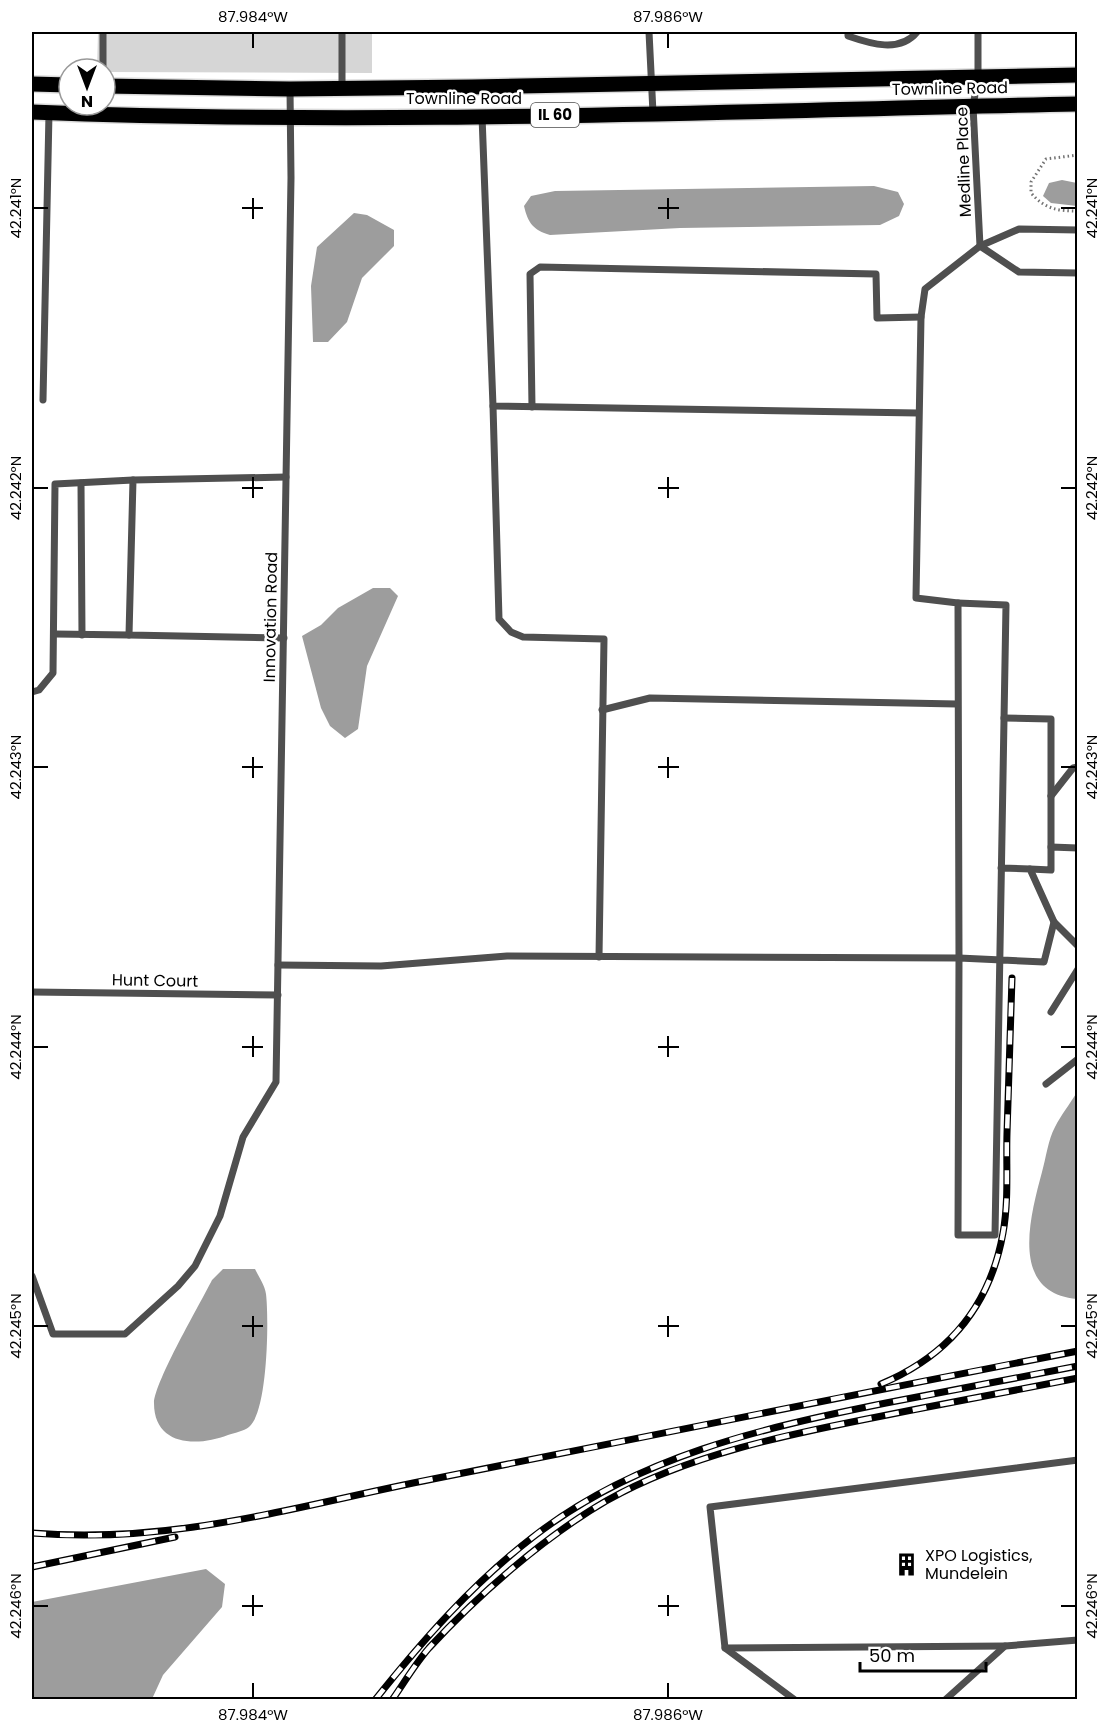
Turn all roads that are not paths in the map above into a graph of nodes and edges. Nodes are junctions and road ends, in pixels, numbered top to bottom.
1 (103, 32) edge
2 (342, 32) edge
3 (649, 32) edge
4 (848, 32) edge
5 (917, 32) edge
6 (978, 32) edge
7 (103, 57) edge
8 (1077, 75) edge
9 (978, 78) junction
10 (32, 84) edge
11 (652, 84) junction
12 (57, 85) edge
13 (117, 86) edge
14 (342, 88) junction
15 (290, 89) junction
16 (1077, 104) edge
17 (973, 106) junction
18 (32, 112) edge
19 (49, 113) junction
20 (653, 113) junction
21 (482, 116) junction
22 (290, 117) junction
23 (1077, 230) edge
24 (980, 246) junction
25 (1077, 273) edge
26 (921, 317) junction
27 (43, 400) dead end
28 (493, 406) junction
29 (532, 407) junction
30 (918, 413) junction
31 (286, 477) junction
32 (132, 480) junction
33 (81, 483) junction
34 (958, 603) junction
35 (55, 634) junction
36 (82, 635) junction
37 (129, 635) junction
38 (284, 638) junction
39 (32, 693) edge
40 (957, 704) junction
41 (602, 710) junction
42 (1004, 718) junction
43 (1077, 767) edge
44 (1051, 796) junction
45 (1052, 847) junction
46 (1077, 848) edge
47 (1001, 868) junction
48 (1030, 869) junction
49 (1054, 922) junction
50 (1077, 946) edge
51 (599, 957) junction
52 (959, 958) junction
53 (1000, 960) junction
54 (278, 965) junction
55 (1077, 969) edge
56 (32, 992) edge
57 (278, 995) junction
58 (1051, 1012) dead end
59 (1077, 1059) edge
60 (1046, 1084) dead end
61 (32, 1276) edge
62 (1077, 1460) edge
63 (1077, 1640) edge
64 (1005, 1646) junction
65 (725, 1648) junction
66 (795, 1700) edge
67 (945, 1700) edge

1 - 7 lane
2 - 14 lane
3 - 11 lane
4 - 5 lane
6 - 9 lane, Medline Place
8 - 9 main road, Townline Road / IL 60
9 - 11 main road, Townline Road / IL 60
9 - 17 lane, Medline Place
10 - 12 main road
11 - 14 main road, Townline Road / IL 60
11 - 20 lane
13 - 15 main road, Townline Road / IL 60
14 - 15 main road, Townline Road / IL 60
15 - 22 lane, Innovation Road
16 - 17 main road, Townline Road / IL 60
17 - 20 main road, Townline Road / IL 60
17 - 24 lane, Medline Place
18 - 19 main road, Townline Road / IL 60
19 - 22 main road, Townline Road / IL 60
19 - 27 lane
20 - 21 main road, Townline Road / IL 60
21 - 22 main road, Townline Road / IL 60
21 - 28 lane
22 - 31 lane, Innovation Road
23 - 24 lane
24 - 25 lane
24 - 26 lane
26 - 29 lane
26 - 30 lane
28 - 29 lane
28 - 41 lane
29 - 30 lane
30 - 34 lane
31 - 32 lane
31 - 38 lane, Innovation Road
32 - 33 lane
32 - 37 lane
33 - 35 lane
33 - 36 lane
34 - 40 lane
34 - 42 lane
35 - 36 lane
35 - 39 lane
36 - 37 lane
37 - 38 lane
38 - 54 lane, Innovation Road
40 - 41 lane
40 - 52 lane
41 - 51 lane
42 - 44 lane
42 - 47 lane
43 - 44 lane
44 - 45 lane
45 - 46 lane
45 - 48 lane
47 - 48 lane
47 - 53 lane
48 - 49 lane
49 - 50 lane
49 - 53 lane
51 - 52 lane
51 - 54 lane
52 - 53 lane
52 - 53 lane
54 - 57 lane, Innovation Road
55 - 58 lane
56 - 57 lane, Hunt Court
57 - 61 lane, Innovation Road
59 - 60 lane
62 - 65 lane
63 - 64 lane
64 - 65 lane
64 - 67 lane
65 - 66 lane

